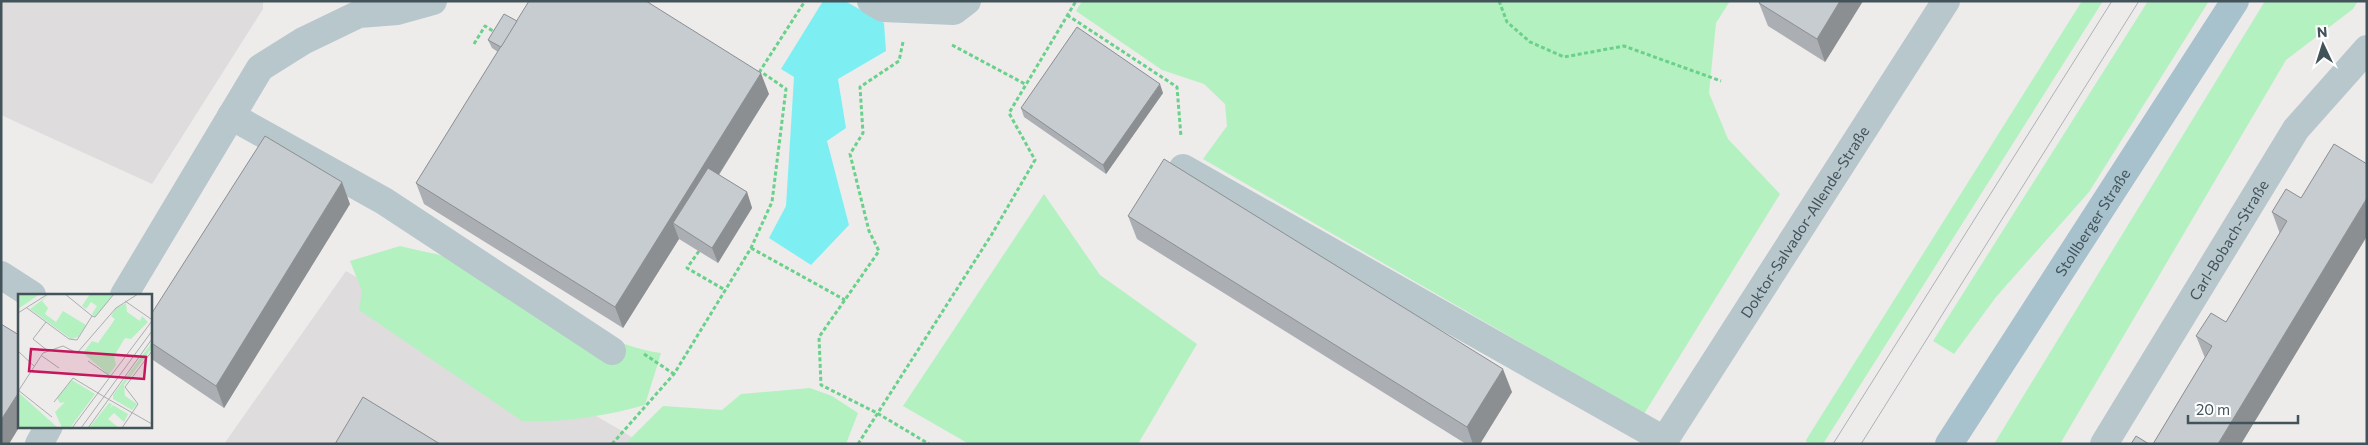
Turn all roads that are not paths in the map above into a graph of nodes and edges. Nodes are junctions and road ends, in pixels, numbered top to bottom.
1 (433, 1) edge
2 (871, 1) edge
3 (966, 1) edge
4 (1946, 1) edge
5 (2234, 1) edge
6 (349, 7) edge
7 (2367, 49) edge
8 (231, 116) junction
9 (1183, 168) edge
10 (1, 275) edge
11 (30, 294) edge
12 (125, 294) edge
13 (612, 351) dead end
14 (48, 428) edge
15 (1663, 442) edge
16 (39, 444) edge
17 (1949, 444) edge
18 (2104, 444) edge

1 - 6 street
2 - 3 street
4 - 15 street, Doktor-Salvador-Allende-Straße
5 - 17 main road, Stollberger Straße
6 - 8 street
7 - 18 street, Carl-Bobach-Straße
8 - 12 street
8 - 13 street
9 - 15 street
10 - 11 street
14 - 16 street

